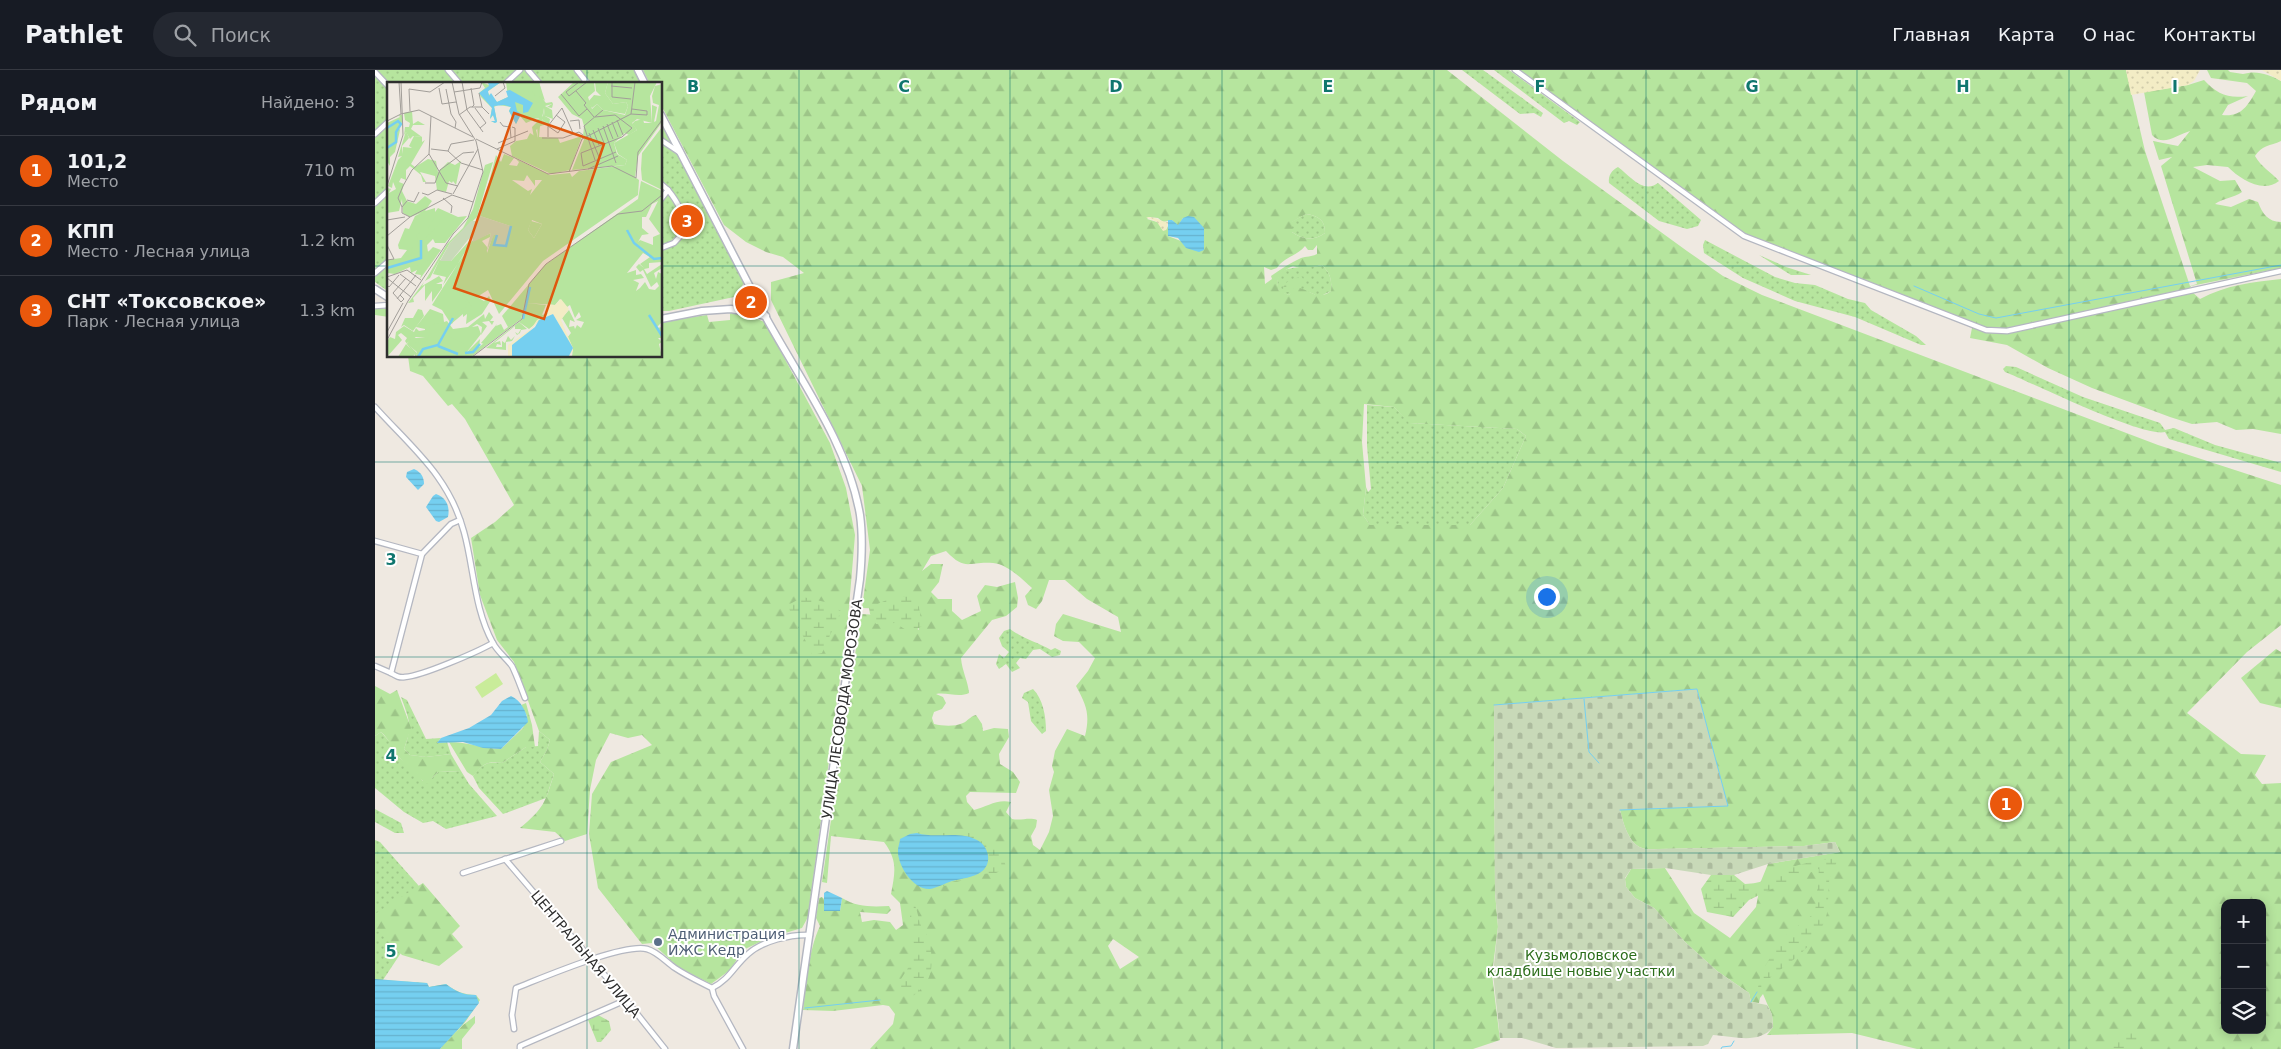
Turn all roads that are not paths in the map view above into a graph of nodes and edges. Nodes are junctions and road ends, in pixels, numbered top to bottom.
1 (448, 70) edge
2 (520, 70) edge
3 (528, 70) edge
4 (577, 70) edge
5 (638, 70) edge
6 (1515, 70) edge
7 (375, 72) edge
8 (458, 82) edge
9 (507, 82) edge
10 (538, 82) edge
11 (586, 82) edge
12 (644, 82) edge
13 (387, 85) edge
14 (663, 120) edge
15 (387, 123) edge
16 (375, 134) edge
17 (663, 141) edge
18 (681, 153) junction
19 (663, 186) edge
20 (668, 190) junction
21 (387, 192) edge
22 (663, 196) edge
23 (375, 203) edge
24 (663, 247) edge
25 (387, 263) edge
26 (2281, 271) edge
27 (375, 273) edge
28 (375, 290) edge
29 (387, 297) edge
30 (766, 316) junction
31 (663, 319) edge
32 (375, 408) edge
33 (460, 520) junction
34 (375, 541) edge
35 (422, 554) junction
36 (493, 643) junction
37 (375, 666) edge
38 (391, 673) junction
39 (525, 698) dead end
40 (561, 841) dead end
41 (505, 859) junction
42 (463, 873) dead end
43 (810, 934) junction
44 (593, 960) junction
45 (712, 988) junction
46 (626, 1000) junction
47 (514, 1028) dead end
48 (520, 1047) edge
49 (665, 1049) edge
50 (743, 1049) edge
51 (793, 1049) edge

1 - 8 street
2 - 9 street
3 - 10 street
4 - 11 street
5 - 12 street
6 - 26 street
7 - 13 street
14 - 18 street, УЛИЦА ЛЕСОВОДА МОРОЗОВА
15 - 16 street
17 - 18 street
18 - 30 street, УЛИЦА ЛЕСОВОДА МОРОЗОВА
19 - 20 street
20 - 22 street
20 - 24 street
21 - 23 street
25 - 27 street
28 - 29 street
30 - 31 street
30 - 43 street, УЛИЦА ЛЕСОВОДА МОРОЗОВА
32 - 33 street
33 - 35 street
33 - 36 street
34 - 35 street
35 - 38 street
36 - 38 street
36 - 39 street
37 - 38 street
40 - 41 street
41 - 42 street
41 - 44 street, ЦЕНТРАЛЬНАЯ УЛИЦА
43 - 45 street
43 - 51 street, УЛИЦА ЛЕСОВОДА МОРОЗОВА
44 - 45 street
44 - 46 street, ЦЕНТРАЛЬНАЯ УЛИЦА
44 - 47 street
45 - 50 street
46 - 48 street
46 - 49 street, ЦЕНТРАЛЬНАЯ УЛИЦА

